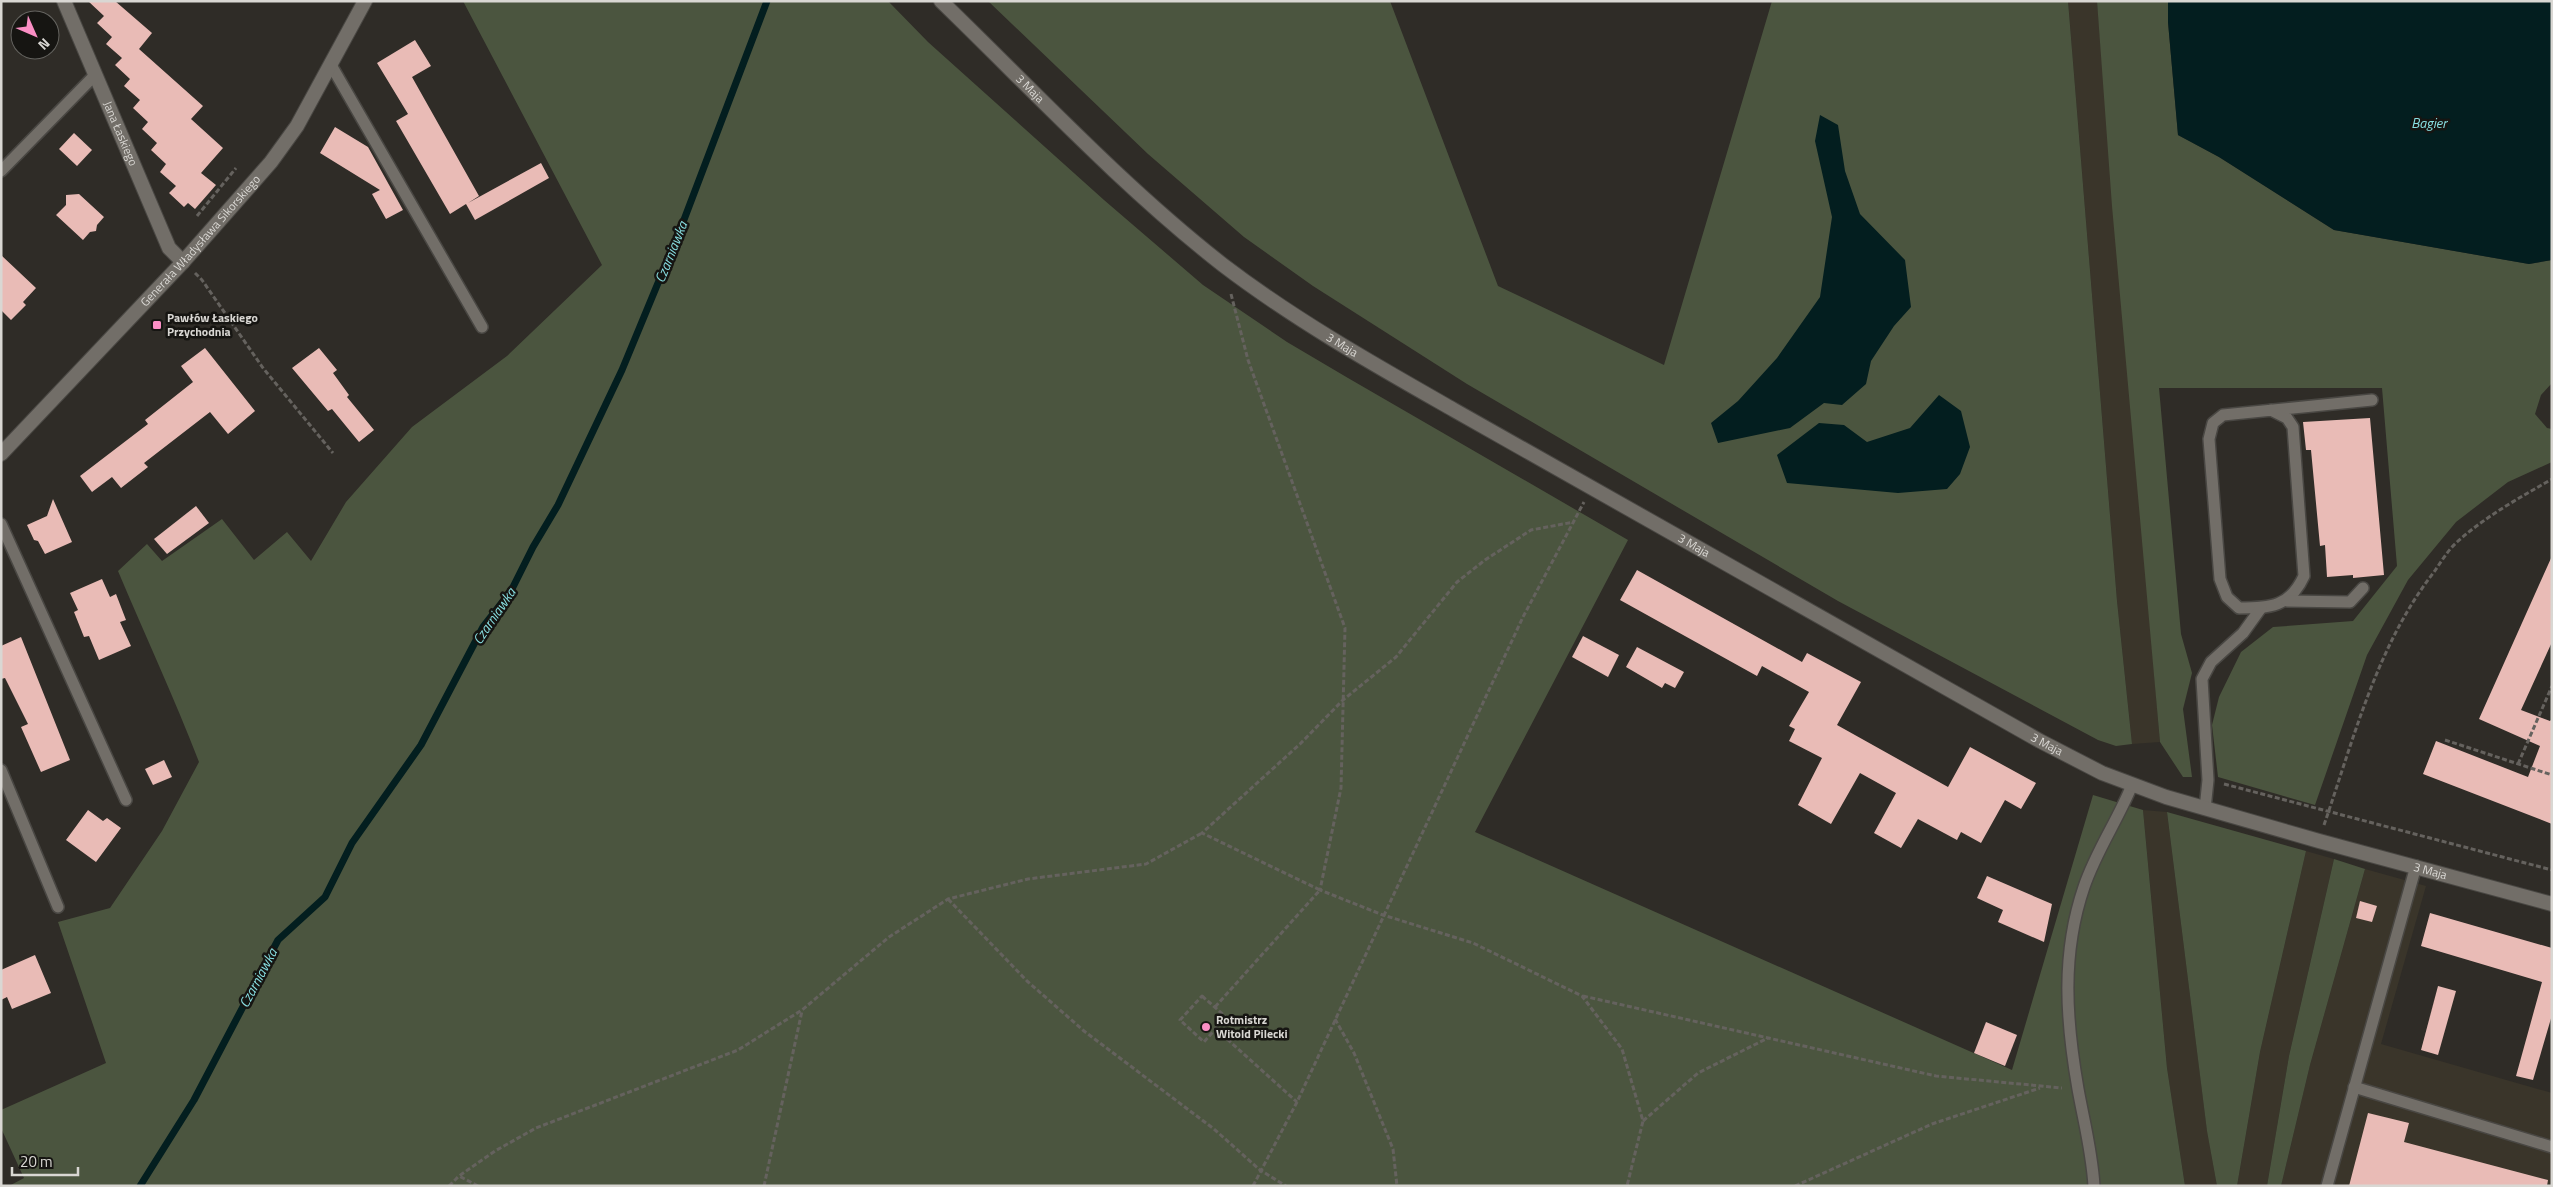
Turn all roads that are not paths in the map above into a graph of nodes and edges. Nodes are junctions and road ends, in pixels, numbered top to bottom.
1 (64, 1) edge
2 (365, 1) edge
3 (941, 1) edge
4 (331, 65) junction
5 (95, 75) junction
6 (1, 171) edge
7 (183, 262) junction
8 (482, 328) dead end
9 (2372, 400) dead end
10 (2271, 410) junction
11 (1, 454) edge
12 (1, 524) edge
13 (2363, 588) dead end
14 (2287, 601) junction
15 (2261, 608) junction
16 (1, 770) edge
17 (2132, 785) junction
18 (126, 800) dead end
19 (2205, 809) junction
20 (2416, 866) junction
21 (2552, 904) edge
22 (58, 907) dead end
23 (2354, 1087) junction
24 (2552, 1146) edge
25 (2094, 1186) edge
26 (2327, 1186) edge

1 - 5 main road, Jana Łaskiego
2 - 4 main road, Generała Władysława Sikorskiego
3 - 17 main road, 3 Maja
4 - 7 main road, Generała Władysława Sikorskiego
4 - 8 lane
5 - 6 lane
5 - 7 main road, Jana Łaskiego
7 - 11 main road, Generała Władysława Sikorskiego
9 - 10 lane
10 - 14 lane
10 - 15 lane
12 - 18 lane
13 - 14 lane
14 - 15 lane
15 - 19 lane
16 - 22 lane
17 - 19 main road, 3 Maja
17 - 25 lane
19 - 20 main road, 3 Maja
20 - 21 main road, 3 Maja
20 - 23 lane
23 - 24 lane
23 - 26 lane

